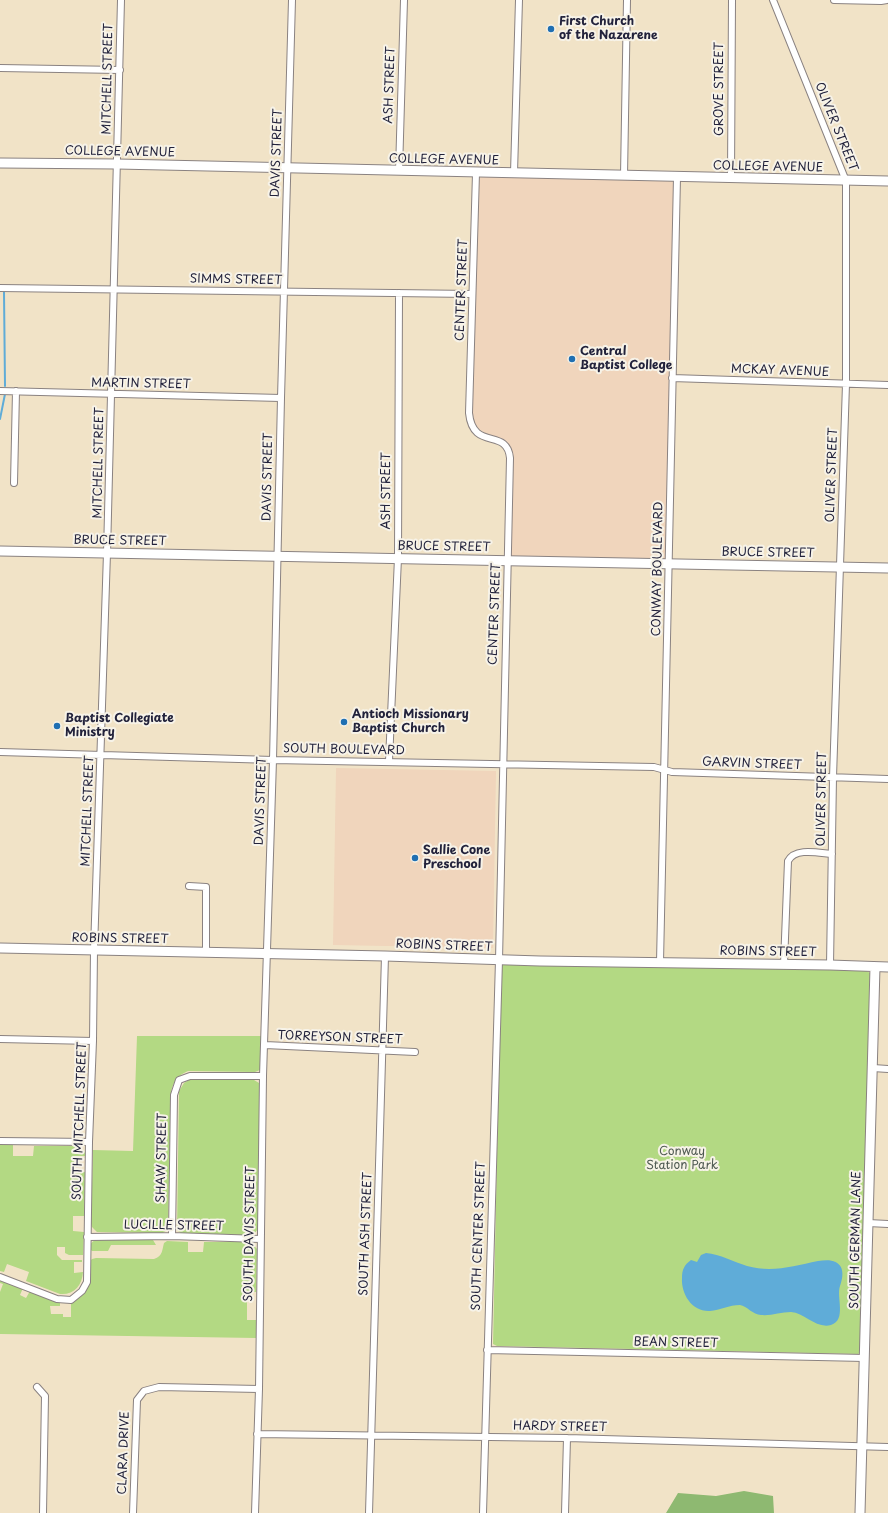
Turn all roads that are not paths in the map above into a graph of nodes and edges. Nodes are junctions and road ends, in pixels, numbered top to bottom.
1 (121, 0) edge
2 (292, 0) edge
3 (404, 0) edge
4 (519, 0) edge
5 (627, 0) edge
6 (732, 0) edge
7 (773, 0) edge
8 (834, 0) edge
9 (887, 0) edge
10 (0, 68) edge
11 (120, 70) junction
12 (0, 163) edge
13 (117, 164) junction
14 (287, 168) junction
15 (399, 171) junction
16 (476, 172) junction
17 (514, 174) junction
18 (624, 176) junction
19 (677, 178) junction
20 (731, 178) junction
21 (846, 181) junction
22 (888, 181) edge
23 (0, 288) edge
24 (114, 290) junction
25 (284, 292) junction
26 (399, 293) junction
27 (472, 294) junction
28 (672, 378) junction
29 (846, 384) junction
30 (888, 385) edge
31 (0, 391) edge
32 (16, 391) junction
33 (111, 394) junction
34 (281, 398) junction
35 (14, 483) dead end
36 (0, 551) edge
37 (107, 553) junction
38 (278, 556) junction
39 (398, 558) junction
40 (508, 560) junction
41 (669, 564) junction
42 (839, 567) junction
43 (888, 568) edge
44 (0, 752) edge
45 (102, 755) junction
46 (273, 760) junction
47 (389, 761) junction
48 (502, 764) junction
49 (664, 770) junction
50 (833, 777) junction
51 (888, 779) edge
52 (832, 854) junction
53 (189, 886) dead end
54 (0, 948) edge
55 (94, 950) junction
56 (206, 952) junction
57 (267, 955) junction
58 (385, 956) junction
59 (499, 960) junction
60 (660, 962) junction
61 (784, 964) junction
62 (830, 965) junction
63 (875, 967) junction
64 (888, 967) edge
65 (0, 1039) edge
66 (93, 1041) junction
67 (265, 1046) junction
68 (382, 1050) junction
69 (415, 1052) dead end
70 (873, 1068) junction
71 (888, 1069) edge
72 (263, 1076) junction
73 (0, 1141) edge
74 (89, 1142) junction
75 (868, 1224) junction
76 (888, 1224) edge
77 (172, 1236) junction
78 (87, 1237) junction
79 (260, 1239) junction
80 (0, 1277) edge
81 (487, 1350) junction
82 (865, 1358) junction
83 (37, 1387) dead end
84 (259, 1389) junction
85 (257, 1434) junction
86 (371, 1435) junction
87 (486, 1437) junction
88 (567, 1438) junction
89 (862, 1446) junction
90 (888, 1447) edge
91 (43, 1513) edge
92 (133, 1513) edge
93 (255, 1513) edge
94 (369, 1513) edge
95 (483, 1513) edge
96 (565, 1513) edge
97 (860, 1513) edge

1 - 11 street, MITCHELL STREET
2 - 14 street, DAVIS STREET
3 - 15 street, ASH STREET
4 - 17 street
5 - 18 street
6 - 20 street, GROVE STREET
7 - 21 street, OLIVER STREET
8 - 9 street
10 - 11 street
11 - 13 street, MITCHELL STREET
12 - 13 street, COLLEGE AVENUE
13 - 14 street, COLLEGE AVENUE
13 - 24 street, MITCHELL STREET
14 - 15 street, COLLEGE AVENUE
14 - 25 street, DAVIS STREET
15 - 16 street, COLLEGE AVENUE
16 - 17 street, COLLEGE AVENUE
16 - 27 street, CENTER STREET
17 - 18 street, COLLEGE AVENUE
18 - 19 street, COLLEGE AVENUE
19 - 20 street, COLLEGE AVENUE
19 - 28 street, CONWAY BOULEVARD
20 - 21 street, COLLEGE AVENUE
21 - 22 street, COLLEGE AVENUE
21 - 29 street, OLIVER STREET
23 - 24 street, SIMMS STREET
24 - 25 street, SIMMS STREET
24 - 33 street, MITCHELL STREET
25 - 26 street, SIMMS STREET
25 - 34 street, DAVIS STREET
26 - 27 street, SIMMS STREET
26 - 39 street, ASH STREET
27 - 40 street, CENTER STREET
28 - 29 street, MCKAY AVENUE
28 - 41 street, CONWAY BOULEVARD
29 - 30 street, MCKAY AVENUE
29 - 42 street, OLIVER STREET
31 - 32 street, MARTIN STREET
32 - 33 street, MARTIN STREET
32 - 35 street
33 - 34 street, MARTIN STREET
33 - 37 street, MITCHELL STREET
34 - 38 street, DAVIS STREET
36 - 37 street, BRUCE STREET
37 - 38 street, BRUCE STREET
37 - 45 street, MITCHELL STREET
38 - 39 street, BRUCE STREET
38 - 46 street, DAVIS STREET
39 - 40 street, BRUCE STREET
39 - 47 street, ASH STREET
40 - 41 street, BRUCE STREET
40 - 48 street, CENTER STREET
41 - 42 street, BRUCE STREET
41 - 49 street, CONWAY BOULEVARD
42 - 43 street, BRUCE STREET
42 - 50 street, OLIVER STREET
44 - 45 street, SOUTH BOULEVARD
45 - 46 street, SOUTH BOULEVARD
45 - 55 street, MITCHELL STREET
46 - 47 street, SOUTH BOULEVARD
46 - 57 street, DAVIS STREET
47 - 48 street, SOUTH BOULEVARD
48 - 49 street, SOUTH BOULEVARD
48 - 59 street, CENTER STREET
49 - 50 street, GARVIN STREET
49 - 60 street, CONWAY BOULEVARD
50 - 51 street, GARVIN STREET
50 - 52 street, OLIVER STREET
52 - 61 street
52 - 62 street, OLIVER STREET
53 - 56 street
54 - 55 street, ROBINS STREET
55 - 56 street, ROBINS STREET
55 - 66 street, SOUTH MITCHELL STREET
56 - 57 street, ROBINS STREET
57 - 58 street, ROBINS STREET
57 - 67 street, SOUTH DAVIS STREET
58 - 59 street, ROBINS STREET
58 - 68 street, SOUTH ASH STREET
59 - 60 street, ROBINS STREET
59 - 81 street, SOUTH CENTER STREET
60 - 61 street, ROBINS STREET
61 - 62 street, ROBINS STREET
62 - 63 street, ROBINS STREET
63 - 64 street, ROBINS STREET
63 - 70 street, SOUTH GERMAN LANE
65 - 66 street
66 - 74 street, SOUTH MITCHELL STREET
67 - 68 street, TORREYSON STREET
67 - 72 street, SOUTH DAVIS STREET
68 - 69 street, TORREYSON STREET
68 - 86 street, SOUTH ASH STREET
70 - 71 street
70 - 75 street, SOUTH GERMAN LANE
72 - 77 street, SHAW STREET
72 - 79 street, SOUTH DAVIS STREET
73 - 74 street
74 - 78 street, SOUTH MITCHELL STREET
75 - 76 street
75 - 82 street, SOUTH GERMAN LANE
77 - 78 street, LUCILLE STREET
77 - 79 street, LUCILLE STREET
78 - 80 street, SOUTH MITCHELL STREET
79 - 84 street, SOUTH DAVIS STREET
81 - 82 street, BEAN STREET
81 - 87 street, SOUTH CENTER STREET
82 - 89 street, SOUTH GERMAN LANE
83 - 91 street
84 - 85 street, SOUTH DAVIS STREET
84 - 92 street, CLARA DRIVE
85 - 86 street, HARDY STREET
85 - 93 street, SOUTH DAVIS STREET
86 - 87 street, HARDY STREET
86 - 94 street, SOUTH ASH STREET
87 - 88 street, HARDY STREET
87 - 95 street, SOUTH CENTER STREET
88 - 89 street, HARDY STREET
88 - 96 street
89 - 90 street, HARDY STREET
89 - 97 street, SOUTH GERMAN LANE

